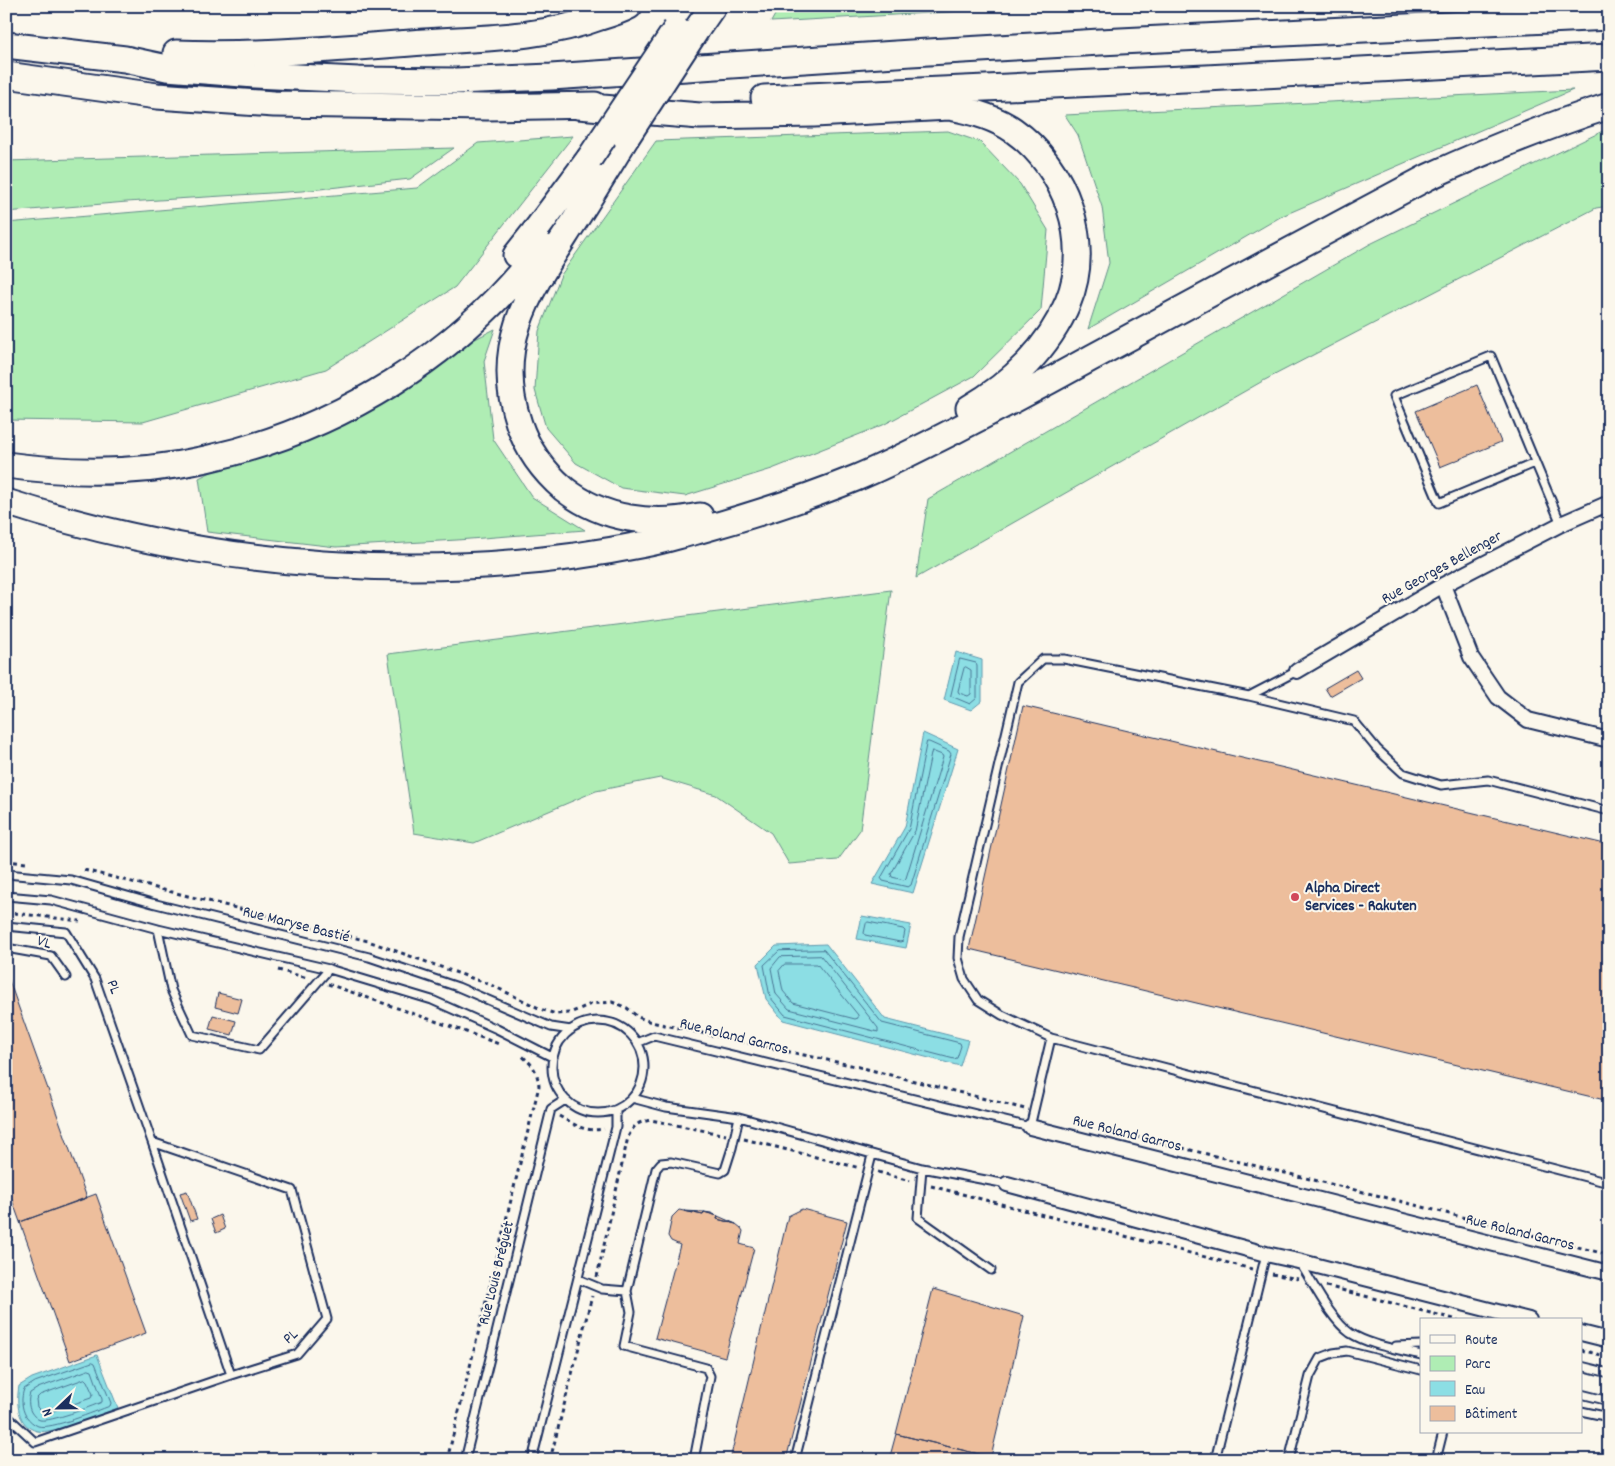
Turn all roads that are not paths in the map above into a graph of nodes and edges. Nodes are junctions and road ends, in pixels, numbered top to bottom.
1 (629, 6) edge
2 (713, 6) edge
3 (1609, 17) edge
4 (689, 22) edge
5 (6, 45) edge
6 (1609, 57) edge
7 (126, 59) junction
8 (6, 75) edge
9 (578, 106) junction
10 (1609, 106) edge
11 (626, 138) junction
12 (6, 452) edge
13 (1535, 463) junction
14 (6, 465) edge
15 (6, 502) edge
16 (1609, 503) edge
17 (1561, 524) junction
18 (1442, 585) junction
19 (1297, 671) joint
20 (1249, 696) junction
21 (1609, 740) edge
22 (1609, 811) edge
23 (6, 874) edge
24 (6, 896) edge
25 (6, 926) edge
26 (158, 929) junction
27 (6, 948) edge
28 (329, 970) junction
29 (66, 977) dead end
30 (571, 1030) junction
31 (1051, 1038) junction
32 (638, 1044) junction
33 (552, 1057) junction
34 (632, 1098) junction
35 (565, 1100) junction
36 (616, 1110) junction
37 (738, 1117) junction
38 (1030, 1127) junction
39 (152, 1142) junction
40 (872, 1155) junction
41 (922, 1168) junction
42 (1609, 1183) edge
43 (1007, 1184) joint
44 (1266, 1254) junction
45 (1298, 1261) junction
46 (991, 1270) dead end
47 (1609, 1273) edge
48 (578, 1279) junction
49 (627, 1291) junction
50 (1521, 1318) edge
51 (1582, 1333) edge
52 (1609, 1340) edge
53 (1420, 1345) edge
54 (1388, 1346) junction
55 (1420, 1355) edge
56 (1582, 1366) edge
57 (1420, 1370) edge
58 (1609, 1373) edge
59 (231, 1375) junction
60 (1582, 1394) edge
61 (1609, 1401) edge
62 (1582, 1410) edge
63 (6, 1415) edge
64 (1609, 1418) edge
65 (1443, 1434) edge
66 (465, 1460) edge
67 (532, 1460) edge
68 (694, 1460) edge
69 (795, 1460) edge
70 (1215, 1460) edge
71 (1289, 1460) edge
72 (1436, 1460) edge

1 - 7 highway
2 - 4 highway
3 - 7 highway
4 - 11 highway, bridge
4 - 12 highway, bridge
5 - 7 highway
6 - 9 highway
8 - 9 highway
9 - 11 highway
10 - 15 highway
11 - 14 highway
13 - 13 lane
13 - 17 lane
16 - 17 street, Rue Georges Bellenger
17 - 18 street, Rue Georges Bellenger
18 - 19 street, Rue Georges Bellenger
18 - 21 street
19 - 20 lane
20 - 22 lane
20 - 31 lane
23 - 30 lane, Rue Maryse Bastié
24 - 26 lane
25 - 39 lane, PL
26 - 28 lane
26 - 28 lane
27 - 29 lane, VL
28 - 33 lane
30 - 32 lane
30 - 33 lane
31 - 38 lane
31 - 42 lane
32 - 34 lane
32 - 38 lane, Rue Roland Garros
33 - 35 lane
34 - 36 lane
34 - 37 lane
35 - 36 lane
35 - 66 lane, Rue Louis Bréguet
36 - 48 lane
37 - 40 lane
37 - 49 lane
38 - 47 street, Rue Roland Garros
39 - 59 lane, PL
39 - 59 lane, PL
40 - 41 lane
40 - 69 lane
41 - 43 lane
41 - 46 lane
43 - 44 street
44 - 45 street
44 - 70 lane
45 - 50 street
45 - 54 lane
48 - 49 lane
48 - 67 lane
49 - 68 lane
51 - 52 street
53 - 54 lane
54 - 55 lane
56 - 58 lane
57 - 71 lane
59 - 63 lane
60 - 61 lane
62 - 64 lane
65 - 72 lane

